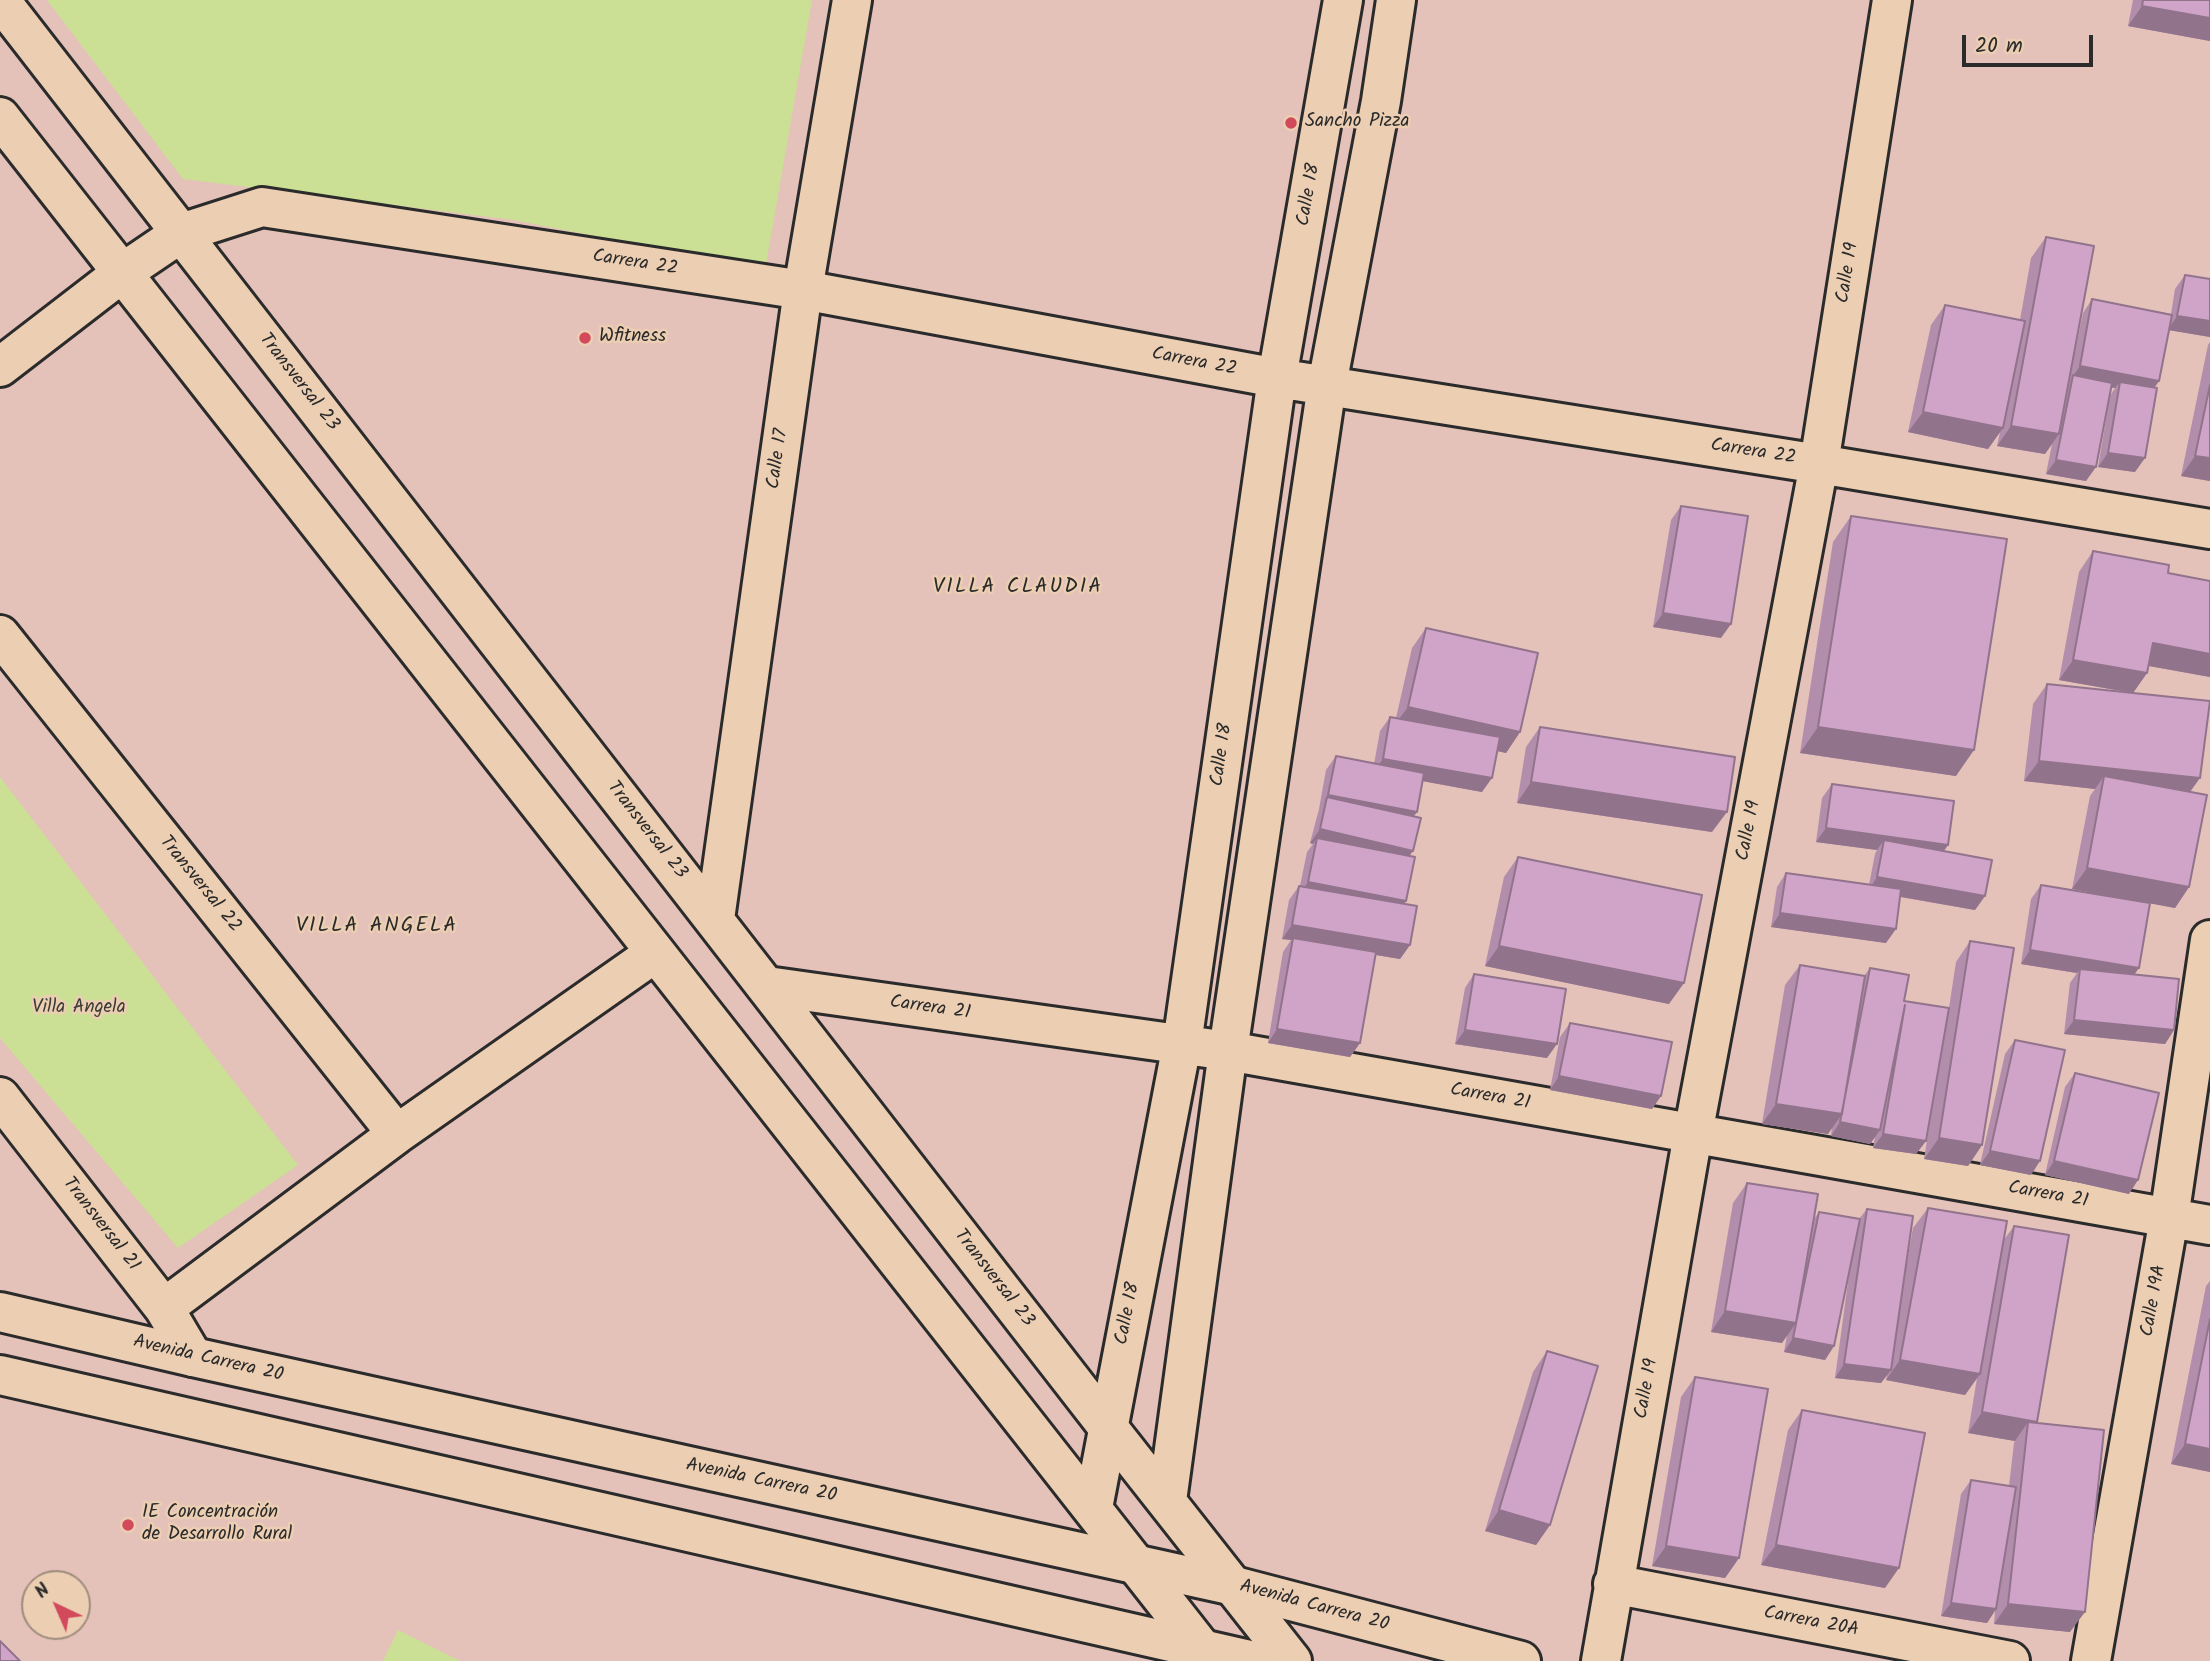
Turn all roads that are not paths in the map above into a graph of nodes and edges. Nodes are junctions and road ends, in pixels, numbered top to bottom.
1 (0, 0) edge
2 (852, 0) edge
3 (1343, 0) edge
4 (1396, 0) edge
5 (1892, 0) edge
6 (1327, 95) junction
7 (1381, 101) junction
8 (0, 117) edge
9 (181, 233) junction
10 (122, 272) junction
11 (803, 290) junction
12 (0, 367) edge
13 (1278, 379) junction
14 (1327, 385) junction
15 (1819, 464) junction
16 (2210, 529) edge
17 (0, 635) edge
18 (715, 919) junction
19 (2210, 940) edge
20 (655, 953) junction
21 (767, 986) junction
22 (1182, 1044) junction
23 (1228, 1051) junction
24 (0, 1097) edge
25 (397, 1134) junction
26 (1693, 1134) junction
27 (2169, 1218) junction
28 (2210, 1225) edge
29 (164, 1308) junction
30 (0, 1312) edge
31 (193, 1357) junction
32 (0, 1375) edge
33 (1107, 1426) junction
34 (1167, 1501) junction
35 (1093, 1508) junction
36 (1135, 1564) junction
37 (1613, 1584) junction
38 (1234, 1586) junction
39 (1203, 1650) junction
40 (1254, 1661) edge
41 (1292, 1661) edge
42 (1521, 1661) edge
43 (1601, 1661) edge
44 (2010, 1661) edge
45 (2091, 1661) edge

1 - 9 street, Transversal 23
2 - 11 street, Calle 17
3 - 6 street, Calle 18
4 - 7 street
5 - 15 street, Calle 19
6 - 7 street
6 - 13 street, Calle 18
7 - 14 street
8 - 10 street
9 - 10 street, Carrera 22
9 - 11 street, Carrera 22
9 - 18 street, Transversal 23
10 - 12 street, Carrera 22
10 - 20 street
11 - 13 street, Carrera 22
11 - 18 street, Calle 17
13 - 14 street, Carrera 22
13 - 22 street, Calle 18
14 - 15 street, Carrera 22
14 - 23 street
15 - 16 street, Carrera 22
15 - 26 street, Calle 19
17 - 25 street, Transversal 22
18 - 21 street, Transversal 23
19 - 27 street, Calle 19A
20 - 25 street
20 - 35 street
21 - 22 street, Carrera 21
21 - 33 street, Transversal 23
22 - 23 street, Carrera 21
22 - 33 street, Calle 18
23 - 26 street, Carrera 21
23 - 34 street
24 - 29 street, Transversal 21
25 - 29 street
26 - 27 street, Carrera 21
26 - 37 street, Calle 19
27 - 28 street, Carrera 21
27 - 45 street, Calle 19A
29 - 31 street, Transversal 21
30 - 31 street, Avenida Carrera 20
31 - 36 street, Avenida Carrera 20
32 - 39 street
33 - 34 street, Transversal 23
33 - 35 street, Calle 18
34 - 38 street, Transversal 23
35 - 36 street
36 - 38 street, Avenida Carrera 20
36 - 39 street
37 - 43 street, Calle 19
37 - 44 street, Carrera 20A
38 - 41 street, Transversal 23
38 - 42 street, Avenida Carrera 20
39 - 40 street

